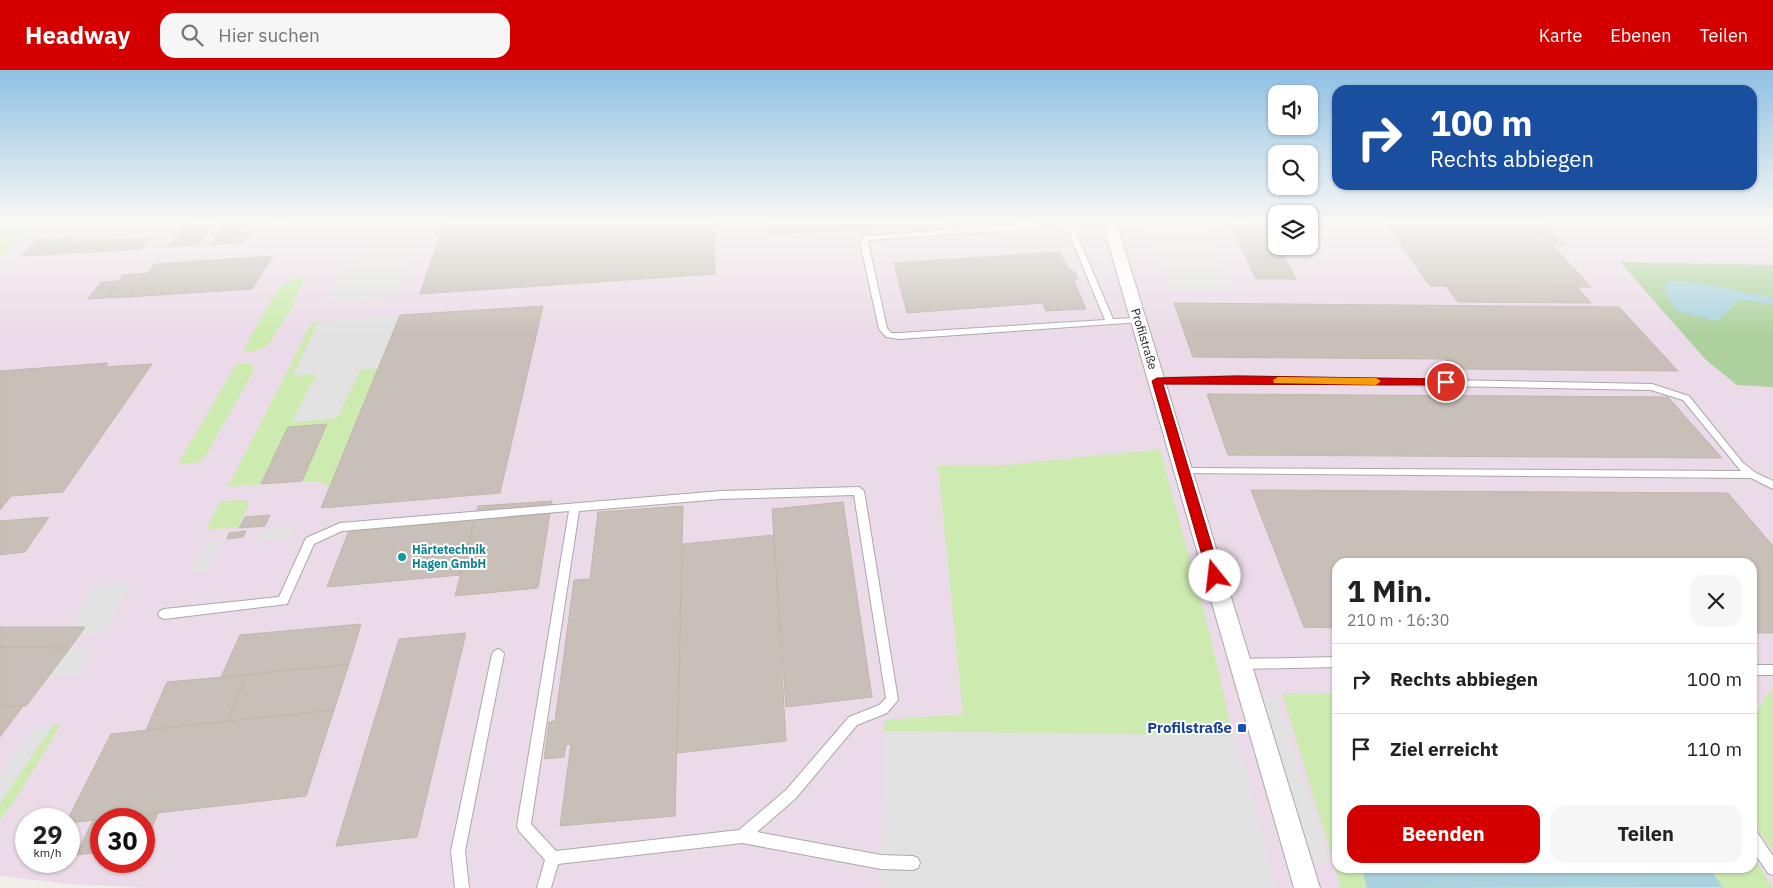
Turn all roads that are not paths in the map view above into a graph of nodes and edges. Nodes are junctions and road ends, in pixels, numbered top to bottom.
1 (868, 259) edge
2 (1083, 259) edge
3 (1120, 259) edge
4 (1138, 320) junction
5 (1110, 322) junction
6 (1157, 381) junction
7 (1183, 470) junction
8 (1752, 475) junction
9 (1773, 485) edge
10 (575, 506) junction
11 (164, 614) dead end
12 (498, 654) dead end
13 (1332, 662) edge
14 (1241, 664) junction
15 (1757, 670) edge
16 (1773, 670) edge
17 (742, 836) junction
18 (1757, 844) edge
19 (553, 858) junction
20 (913, 863) dead end
21 (1773, 868) edge
22 (462, 888) edge
23 (544, 888) edge
24 (1307, 888) edge

1 - 5 lane
2 - 5 lane
3 - 4 street, Profilstraße
4 - 5 lane
4 - 6 street, Profilstraße
6 - 7 street, Profilstraße
6 - 8 lane
7 - 8 lane
7 - 14 street, Profilstraße
8 - 9 lane
10 - 11 lane
10 - 17 lane
10 - 19 lane
12 - 22 lane
13 - 14 lane
14 - 24 street, Profilstraße
15 - 16 lane
17 - 19 lane
17 - 20 lane
18 - 21 lane
19 - 23 lane

